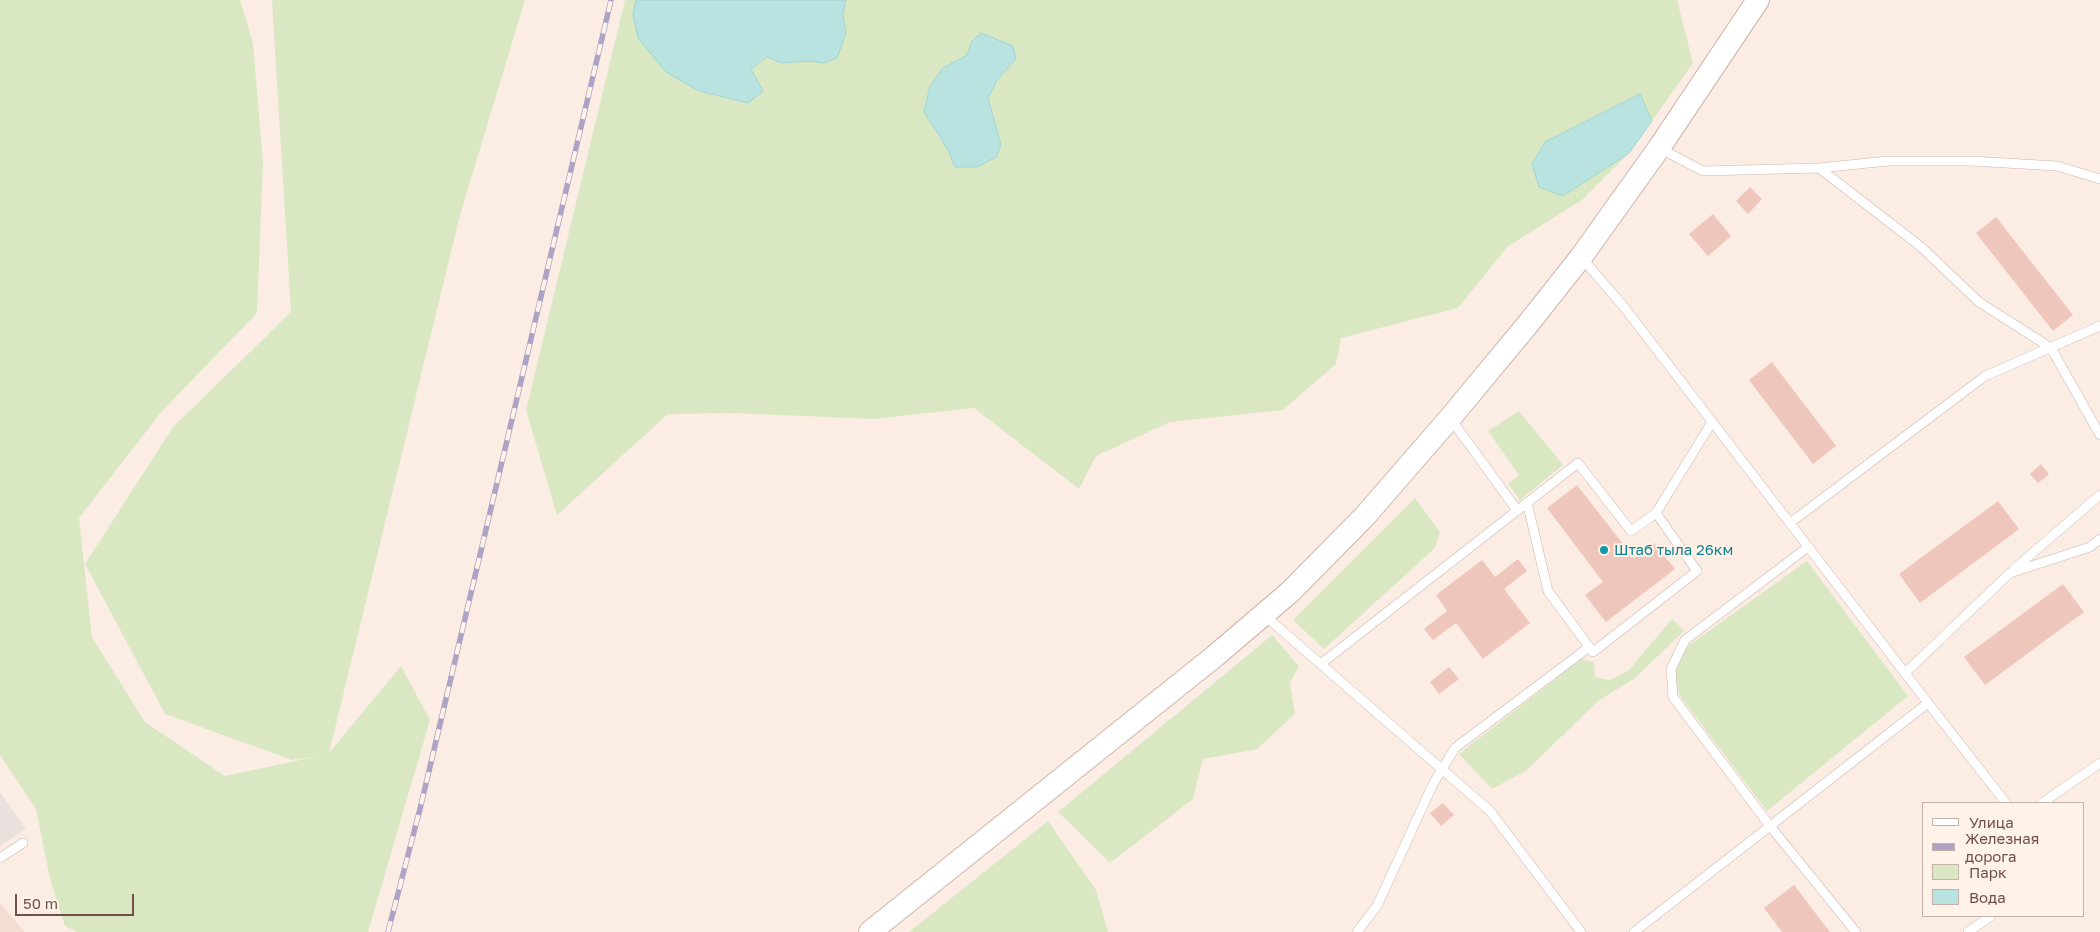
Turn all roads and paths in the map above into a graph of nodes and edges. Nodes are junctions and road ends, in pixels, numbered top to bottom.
1 (1758, 0) edge
2 (1659, 148) junction
3 (1819, 168) junction
4 (2100, 179) edge
5 (1581, 257) junction
6 (2100, 326) edge
7 (2051, 348) junction
8 (1450, 418) junction
9 (1712, 422) junction
10 (2100, 435) edge
11 (2100, 495) edge
12 (1527, 502) junction
13 (1517, 510) junction
14 (1656, 513) junction
15 (1790, 523) junction
16 (2100, 539) edge
17 (1808, 547) junction
18 (2010, 573) junction
19 (1264, 614) junction
20 (1589, 647) junction
21 (1322, 663) junction
22 (1905, 673) junction
23 (1928, 703) junction
24 (2100, 763) edge
25 (1442, 771) junction
26 (2005, 802) edge
27 (2043, 802) edge
28 (1770, 826) junction
29 (23, 843) dead end
30 (0, 858) edge
31 (1990, 917) edge
32 (870, 932) edge
33 (1357, 932) edge
34 (1582, 932) edge
35 (1634, 932) edge
36 (1856, 932) edge
37 (1968, 932) edge

1 - 2 street
2 - 3 lane
2 - 5 street
3 - 4 lane
3 - 7 lane
5 - 8 street
5 - 9 lane
6 - 7 lane
7 - 10 lane
7 - 15 lane
8 - 13 lane
8 - 19 street
9 - 14 lane
9 - 15 lane
11 - 18 lane
12 - 13 lane
12 - 14 lane
12 - 20 lane
13 - 21 lane
14 - 20 lane
15 - 17 lane
16 - 18 lane
17 - 22 lane
17 - 28 lane
18 - 22 lane
19 - 21 lane
19 - 32 street
20 - 25 lane
21 - 25 lane
22 - 23 lane
23 - 26 lane
23 - 28 lane
24 - 27 lane
25 - 33 lane
25 - 34 lane
28 - 35 lane
28 - 36 lane
29 - 30 lane
31 - 37 lane

